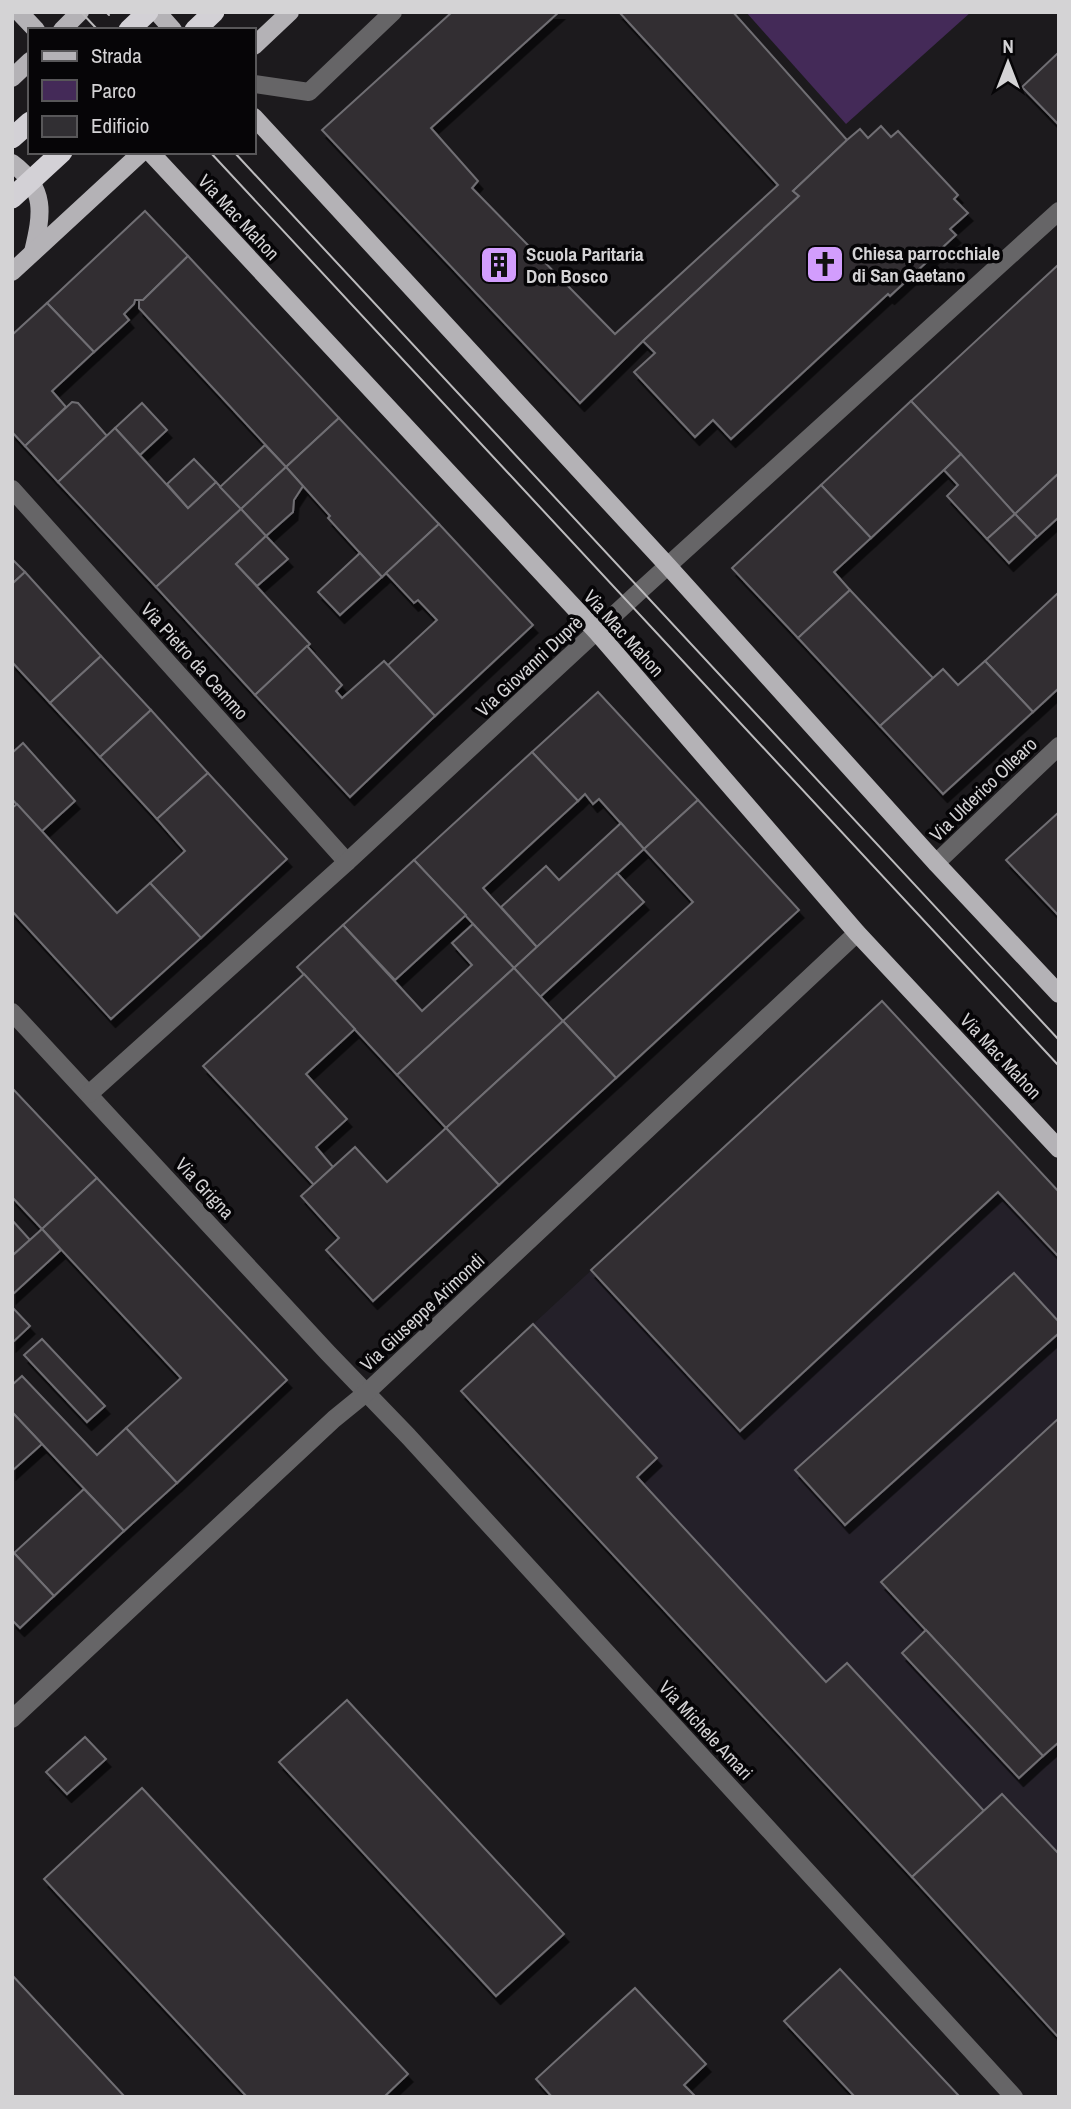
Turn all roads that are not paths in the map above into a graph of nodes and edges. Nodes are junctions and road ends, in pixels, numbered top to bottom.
1 (19, 12) edge
2 (80, 12) edge
3 (148, 12) edge
4 (157, 12) edge
5 (214, 12) edge
6 (290, 12) edge
7 (393, 12) edge
8 (34, 28) edge
9 (64, 28) edge
10 (131, 28) edge
11 (171, 28) edge
12 (197, 28) edge
13 (256, 44) edge
14 (28, 63) edge
15 (12, 78) edge
16 (256, 84) edge
17 (256, 119) edge
18 (28, 124) edge
19 (12, 138) edge
20 (60, 154) edge
21 (140, 154) edge
22 (152, 154) edge
23 (12, 163) edge
24 (12, 198) edge
25 (1059, 211) edge
26 (33, 253) junction
27 (12, 272) edge
28 (12, 489) edge
29 (668, 566) junction
30 (597, 632) junction
31 (1059, 746) edge
32 (347, 862) junction
33 (936, 863) junction
34 (857, 933) junction
35 (1059, 994) edge
36 (12, 1012) edge
37 (89, 1094) junction
38 (1059, 1149) edge
39 (366, 1393) junction
40 (12, 1718) edge
41 (1014, 2097) edge

1 - 8 main road
2 - 9 main road
3 - 10 highway
4 - 11 main road
5 - 12 highway
6 - 13 main road
7 - 16 street
14 - 15 main road
17 - 29 main road
18 - 19 highway
20 - 24 highway, bridge
21 - 26 main road
22 - 30 main road, Via Mac Mahon
23 - 26 main road
25 - 29 street, Via Giovanni Duprè
26 - 27 main road
28 - 32 street, Via Pietro da Cemmo
29 - 30 street, Via Giovanni Duprè
29 - 33 main road
30 - 32 street, Via Giovanni Duprè
30 - 34 main road, Via Mac Mahon
31 - 33 street, Via Ulderico Ollearo
32 - 37 street, Via Giovanni Duprè
33 - 35 main road
34 - 38 main road, Via Mac Mahon
34 - 39 street, Via Giuseppe Arimondi
36 - 37 street, Via Grigna
37 - 39 street, Via Grigna
39 - 40 street, Via Giuseppe Arimondi
39 - 41 street, Via Michele Amari

